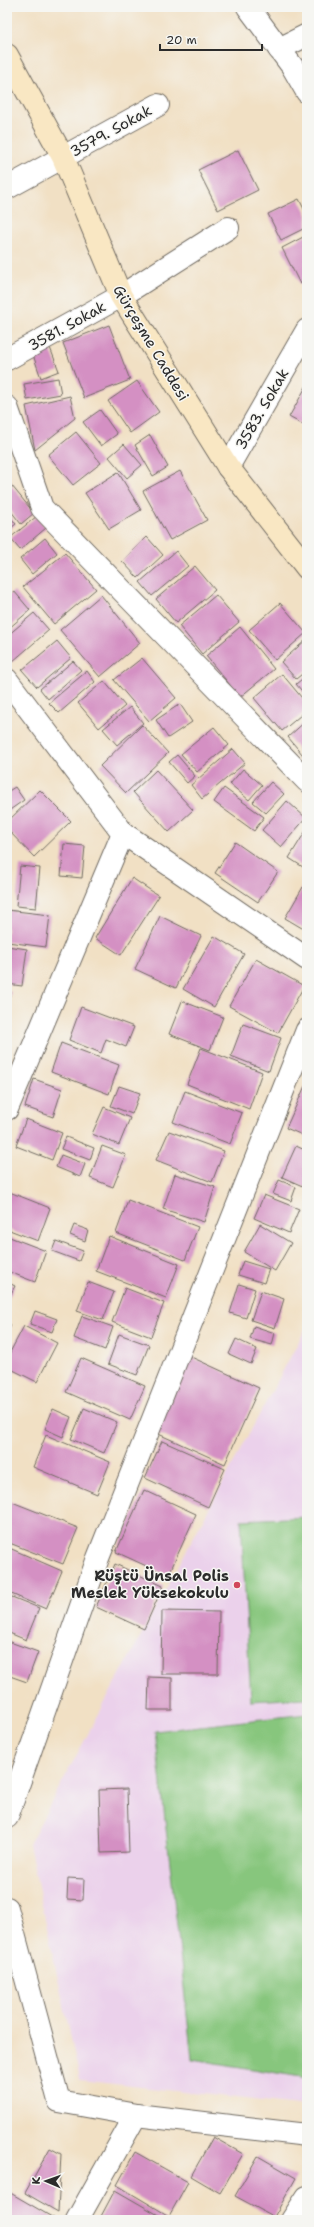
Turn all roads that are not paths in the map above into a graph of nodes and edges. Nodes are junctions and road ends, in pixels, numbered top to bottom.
1 (248, 7) edge
2 (307, 35) edge
3 (280, 49) junction
4 (7, 55) edge
5 (307, 92) edge
6 (158, 105) dead end
7 (63, 157) junction
8 (7, 188) edge
9 (228, 228) dead end
10 (120, 296) junction
11 (307, 330) edge
12 (7, 359) edge
13 (7, 407) edge
14 (228, 467) junction
15 (307, 568) edge
16 (7, 680) edge
17 (307, 781) edge
18 (123, 833) junction
19 (307, 959) edge
20 (307, 1030) edge
21 (7, 1109) edge
22 (7, 1817) edge
23 (7, 1908) edge
24 (136, 2115) junction
25 (307, 2135) edge
26 (307, 2197) edge
27 (77, 2220) edge
28 (292, 2220) edge

1 - 3 street
2 - 3 street
3 - 5 street
4 - 7 main road, Gürçeşme Caddesi
6 - 7 street, 3579. Sokak
7 - 8 street, 3579. Sokak
7 - 10 main road, Gürçeşme Caddesi
9 - 10 street, 3581. Sokak
10 - 12 street, 3581. Sokak
10 - 14 main road, Gürçeşme Caddesi
11 - 14 street, 3583. Sokak
13 - 17 street
14 - 15 main road, Gürçeşme Caddesi
16 - 18 street
18 - 19 street
18 - 21 street
20 - 22 street
23 - 24 street
24 - 25 street
24 - 27 street
26 - 28 street

